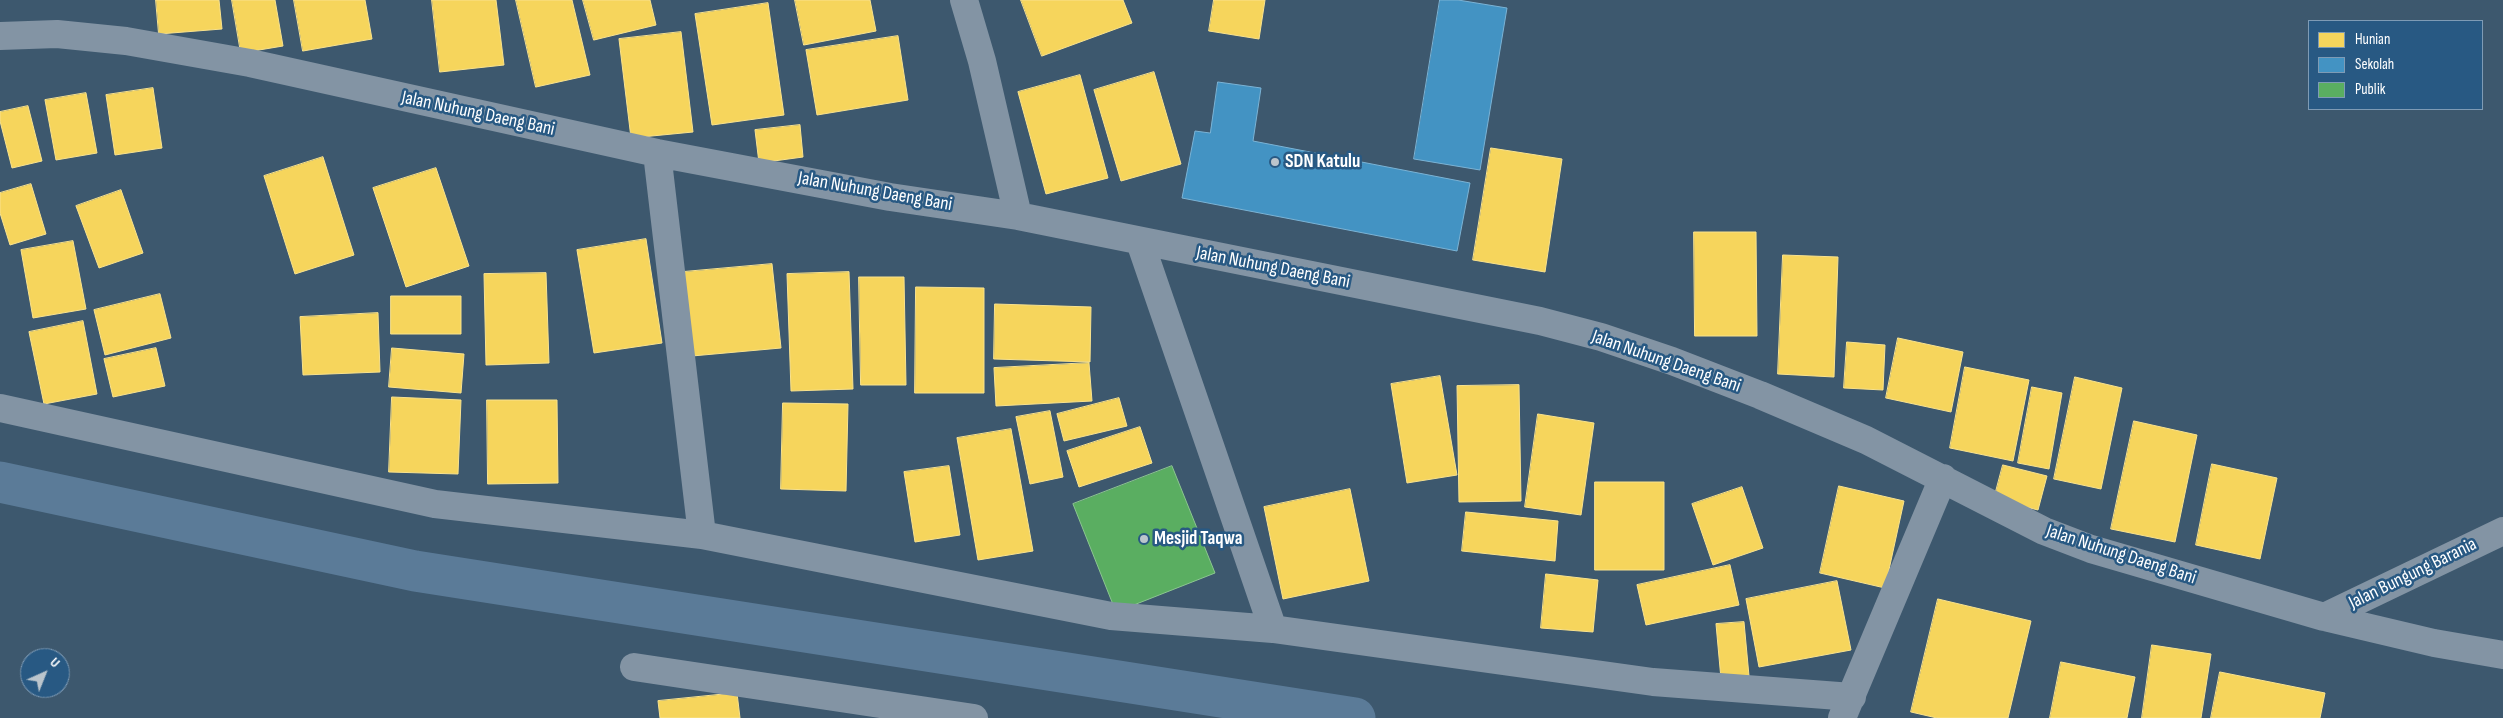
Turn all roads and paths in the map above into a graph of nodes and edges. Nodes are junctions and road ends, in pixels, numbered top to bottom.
1 (964, 0) edge
2 (0, 36) edge
3 (657, 152) junction
4 (1018, 216) junction
5 (1140, 242) junction
6 (0, 408) edge
7 (1943, 478) junction
8 (2503, 531) edge
9 (702, 535) junction
10 (2324, 617) junction
11 (1273, 629) junction
12 (2503, 655) edge
13 (634, 666) dead end
14 (1847, 707) edge
15 (974, 718) edge

1 - 4 street
2 - 3 street, Jalan Nuhung Daeng Bani
3 - 4 street, Jalan Nuhung Daeng Bani
3 - 9 street
4 - 5 street, Jalan Nuhung Daeng Bani
5 - 7 street, Jalan Nuhung Daeng Bani
5 - 11 street
6 - 9 street
7 - 10 street, Jalan Nuhung Daeng Bani
7 - 14 street
8 - 10 street, Jalan Bungung Barania
9 - 11 street
10 - 12 street, Jalan Nuhung Daeng Bani
11 - 14 street
13 - 15 street

